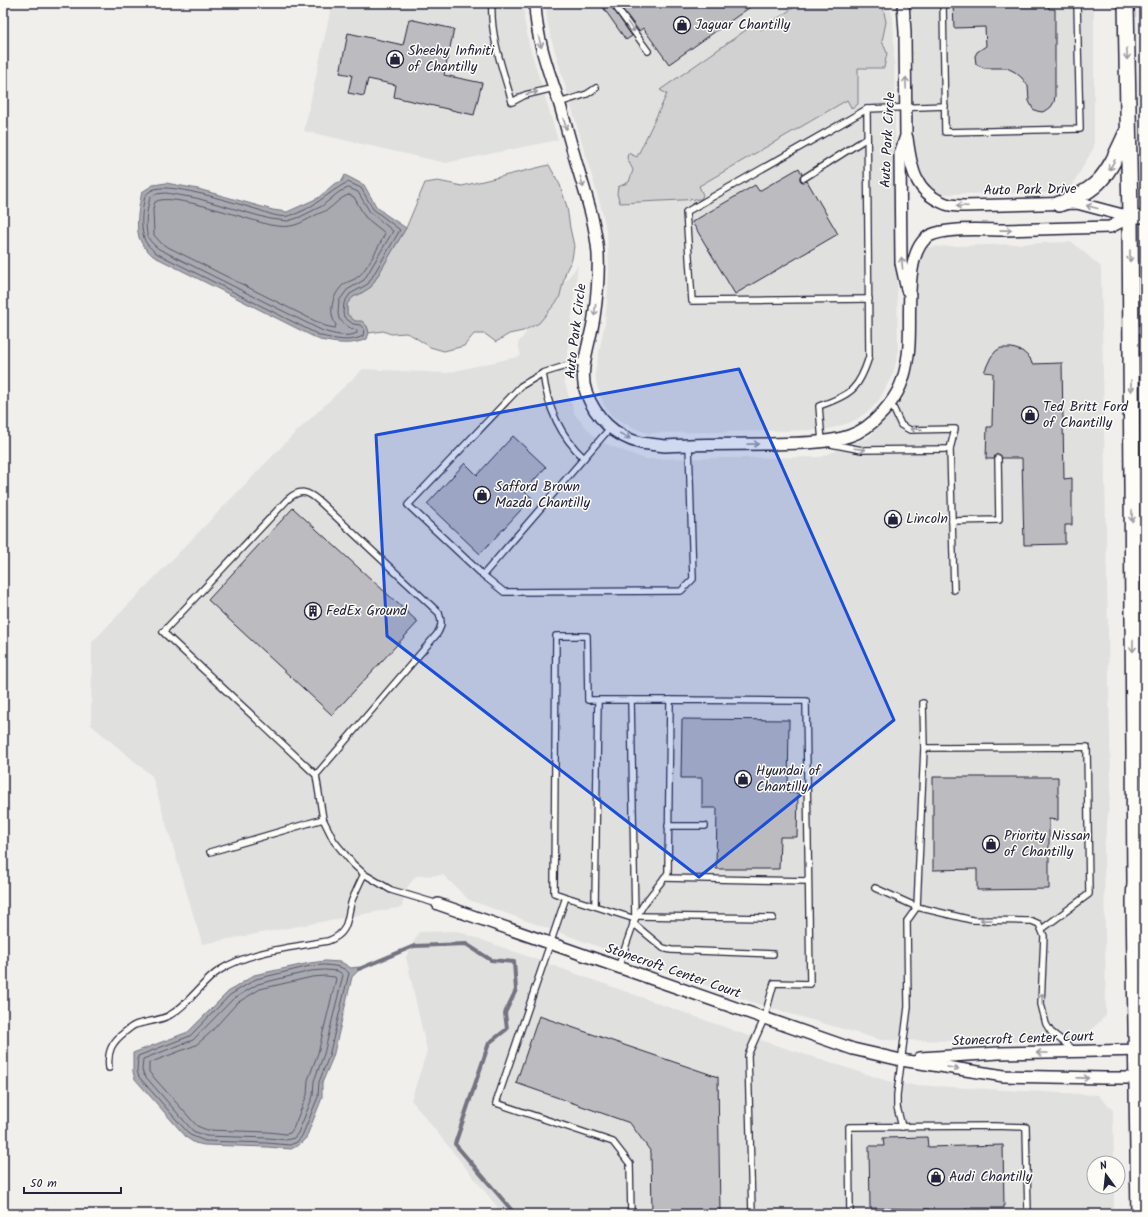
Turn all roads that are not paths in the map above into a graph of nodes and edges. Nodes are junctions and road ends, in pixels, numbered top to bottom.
1 (492, 3) edge
2 (535, 3) edge
3 (613, 3) edge
4 (903, 3) edge
5 (943, 3) edge
6 (1077, 3) edge
7 (1126, 3) edge
8 (648, 52) dead end
9 (554, 88) junction
10 (596, 88) dead end
11 (559, 103) junction
12 (906, 106) junction
13 (945, 106) junction
14 (867, 109) junction
15 (1128, 129) junction
16 (906, 136) junction
17 (868, 138) junction
18 (804, 178) dead end
19 (1059, 204) junction
20 (1130, 217) junction
21 (1145, 217) edge
22 (869, 299) junction
23 (909, 301) junction
24 (585, 360) junction
25 (543, 373) junction
26 (891, 403) junction
27 (610, 428) junction
28 (822, 442) junction
29 (689, 445) junction
30 (950, 449) junction
31 (584, 458) junction
32 (998, 458) dead end
33 (952, 521) junction
34 (483, 575) junction
35 (954, 590) dead end
36 (598, 700) junction
37 (631, 700) junction
38 (670, 700) junction
39 (923, 703) dead end
40 (924, 748) junction
41 (316, 775) junction
42 (323, 819) junction
43 (668, 826) junction
44 (706, 826) dead end
45 (210, 852) dead end
46 (364, 874) junction
47 (664, 878) junction
48 (808, 881) junction
49 (875, 888) dead end
50 (566, 897) junction
51 (438, 904) joint
52 (595, 905) junction
53 (917, 907) junction
54 (773, 918) dead end
55 (635, 919) junction
56 (1042, 929) junction
57 (550, 944) junction
58 (773, 954) dead end
59 (618, 968) junction
60 (764, 1019) junction
61 (1141, 1050) edge
62 (1076, 1052) junction
63 (901, 1060) junction
64 (109, 1068) dead end
65 (1141, 1078) edge
66 (902, 1127) junction
67 (631, 1214) edge
68 (752, 1214) edge
69 (850, 1214) edge
70 (1028, 1214) edge
71 (1139, 1214) edge

1 -> 9 lane
2 -> 9 street, Auto Park Circle
3 -> 8 lane
12 -> 4 street, Auto Park Circle
5 - 13 lane
6 - 13 lane
7 -> 15 main road
9 - 11 street, Auto Park Circle
10 - 11 lane
11 -> 24 street, Auto Park Circle
12 - 13 lane
12 - 14 lane
12 - 16 street, Auto Park Circle
14 - 17 lane
14 - 22 lane
15 -> 19 main road
15 - 20 main road
19 -> 16 street, Auto Park Drive
23 -> 16 street, Auto Park Circle
17 - 18 lane
17 - 22 lane
20 -> 19 street, Auto Park Drive
20 - 21 street
23 -> 20 street, Auto Park Circle
20 -> 61 main road
22 - 28 lane
23 - 26 street, Auto Park Circle
24 - 25 lane
24 - 27 street, Auto Park Circle
25 - 31 lane
25 - 34 lane
26 - 28 street, Auto Park Circle
30 -> 26 lane
27 -> 29 street, Auto Park Circle
27 - 31 lane
29 -> 28 street, Auto Park Circle
28 -> 30 lane
29 - 34 lane
30 - 33 lane
31 - 34 lane
32 - 33 lane
33 - 35 lane
36 - 37 lane
36 - 50 lane
36 - 52 lane
37 - 38 lane
37 - 55 lane
38 - 43 lane
38 - 48 lane
39 - 40 lane
40 - 53 lane
40 - 56 lane
41 - 41 lane
41 - 42 lane
42 - 45 lane
42 - 46 lane
43 - 44 lane
43 - 47 lane
46 - 51 lane
46 - 64 lane
47 - 48 lane
47 - 55 lane
48 - 60 lane
49 - 53 lane
50 - 52 lane
50 - 57 lane
51 - 57 street, Stonecroft Center Court
52 - 55 lane
56 -> 53 lane
53 - 63 lane
54 - 55 lane
55 - 58 lane
55 - 59 lane
62 -> 56 lane
57 - 59 street, Stonecroft Center Court
57 - 67 lane
59 - 60 street, Stonecroft Center Court
60 - 63 street, Stonecroft Center Court
60 - 68 lane
61 - 62 street, Stonecroft Center Court
61 - 65 main road
62 -> 63 street, Stonecroft Center Court
63 -> 65 street, Stonecroft Center Court
63 - 66 lane
65 - 71 main road
66 - 69 lane
66 - 70 lane

